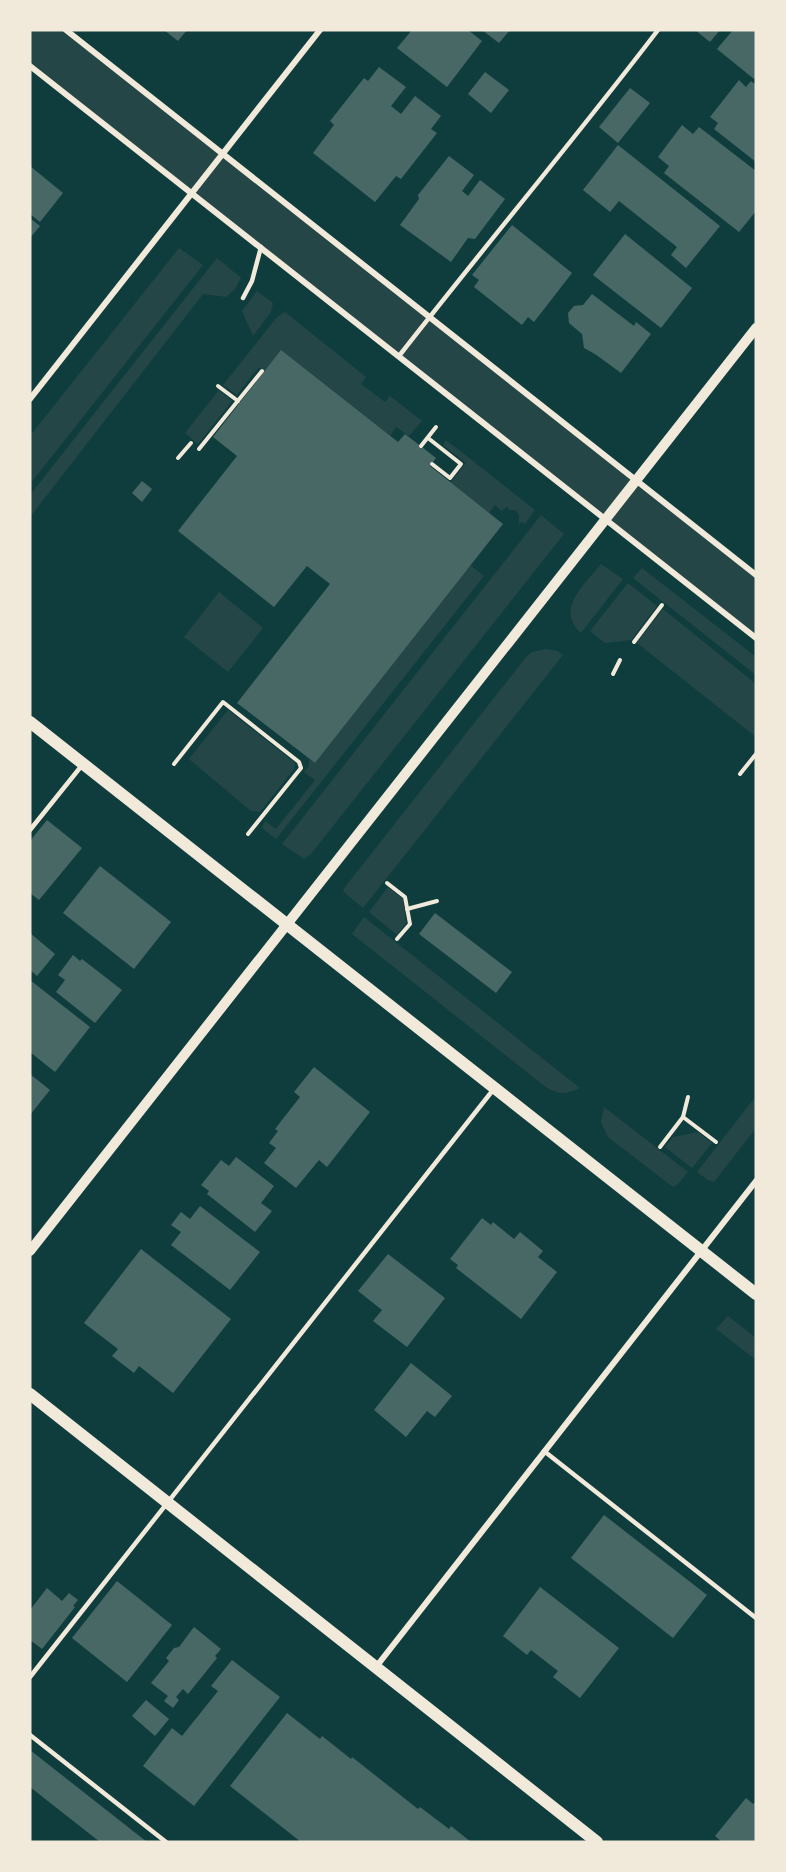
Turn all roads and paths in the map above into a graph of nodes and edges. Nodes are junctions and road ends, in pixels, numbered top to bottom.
1 (66, 30) edge
2 (320, 30) edge
3 (658, 30) edge
4 (30, 66) edge
5 (222, 154) junction
6 (191, 193) junction
7 (261, 247) junction
8 (243, 298) dead end
9 (430, 316) junction
10 (756, 328) edge
11 (399, 356) junction
12 (262, 371) dead end
13 (218, 386) dead end
14 (30, 399) edge
15 (238, 401) junction
16 (436, 427) dead end
17 (428, 438) junction
18 (191, 443) dead end
19 (421, 446) dead end
20 (199, 449) dead end
21 (178, 458) dead end
22 (432, 464) dead end
23 (636, 481) junction
24 (605, 520) junction
25 (756, 575) edge
26 (662, 605) dead end
27 (756, 638) edge
28 (634, 642) dead end
29 (620, 660) dead end
30 (614, 674) dead end
31 (30, 722) edge
32 (756, 754) edge
33 (83, 764) junction
34 (174, 764) dead end
35 (740, 774) dead end
36 (30, 830) edge
37 (248, 834) dead end
38 (387, 883) dead end
39 (437, 901) dead end
40 (407, 909) junction
41 (286, 924) junction
42 (397, 939) dead end
43 (494, 1088) junction
44 (688, 1097) dead end
45 (683, 1117) junction
46 (716, 1142) dead end
47 (660, 1147) dead end
48 (756, 1181) edge
49 (30, 1251) edge
50 (701, 1252) junction
51 (756, 1294) edge
52 (30, 1395) edge
53 (544, 1452) junction
54 (166, 1503) junction
55 (756, 1618) edge
56 (375, 1668) junction
57 (30, 1677) edge
58 (30, 1735) edge
59 (166, 1842) edge
60 (597, 1842) edge

1 - 5 street
2 - 5 street
3 - 9 lane
4 - 6 street
5 - 6 street
5 - 9 street
6 - 7 street
6 - 14 street
7 - 8 lane
7 - 11 street
9 - 11 lane
9 - 23 street
10 - 23 street
11 - 24 street
12 - 15 path
13 - 15 path
15 - 20 path
16 - 17 path
17 - 19 path
17 - 22 path
18 - 21 path
23 - 24 street
23 - 25 street
24 - 27 street
24 - 41 street
26 - 28 path
29 - 30 path
31 - 33 main road
32 - 35 path
33 - 36 lane
33 - 41 main road
34 - 37 path
38 - 40 path
39 - 40 path
40 - 42 path
41 - 43 main road
41 - 49 street
43 - 50 main road
43 - 54 lane
44 - 45 path
45 - 46 path
45 - 47 path
48 - 50 street
50 - 51 main road
50 - 53 street
52 - 54 main road
53 - 55 lane
53 - 56 street
54 - 56 main road
54 - 57 lane
56 - 60 main road
58 - 59 lane

